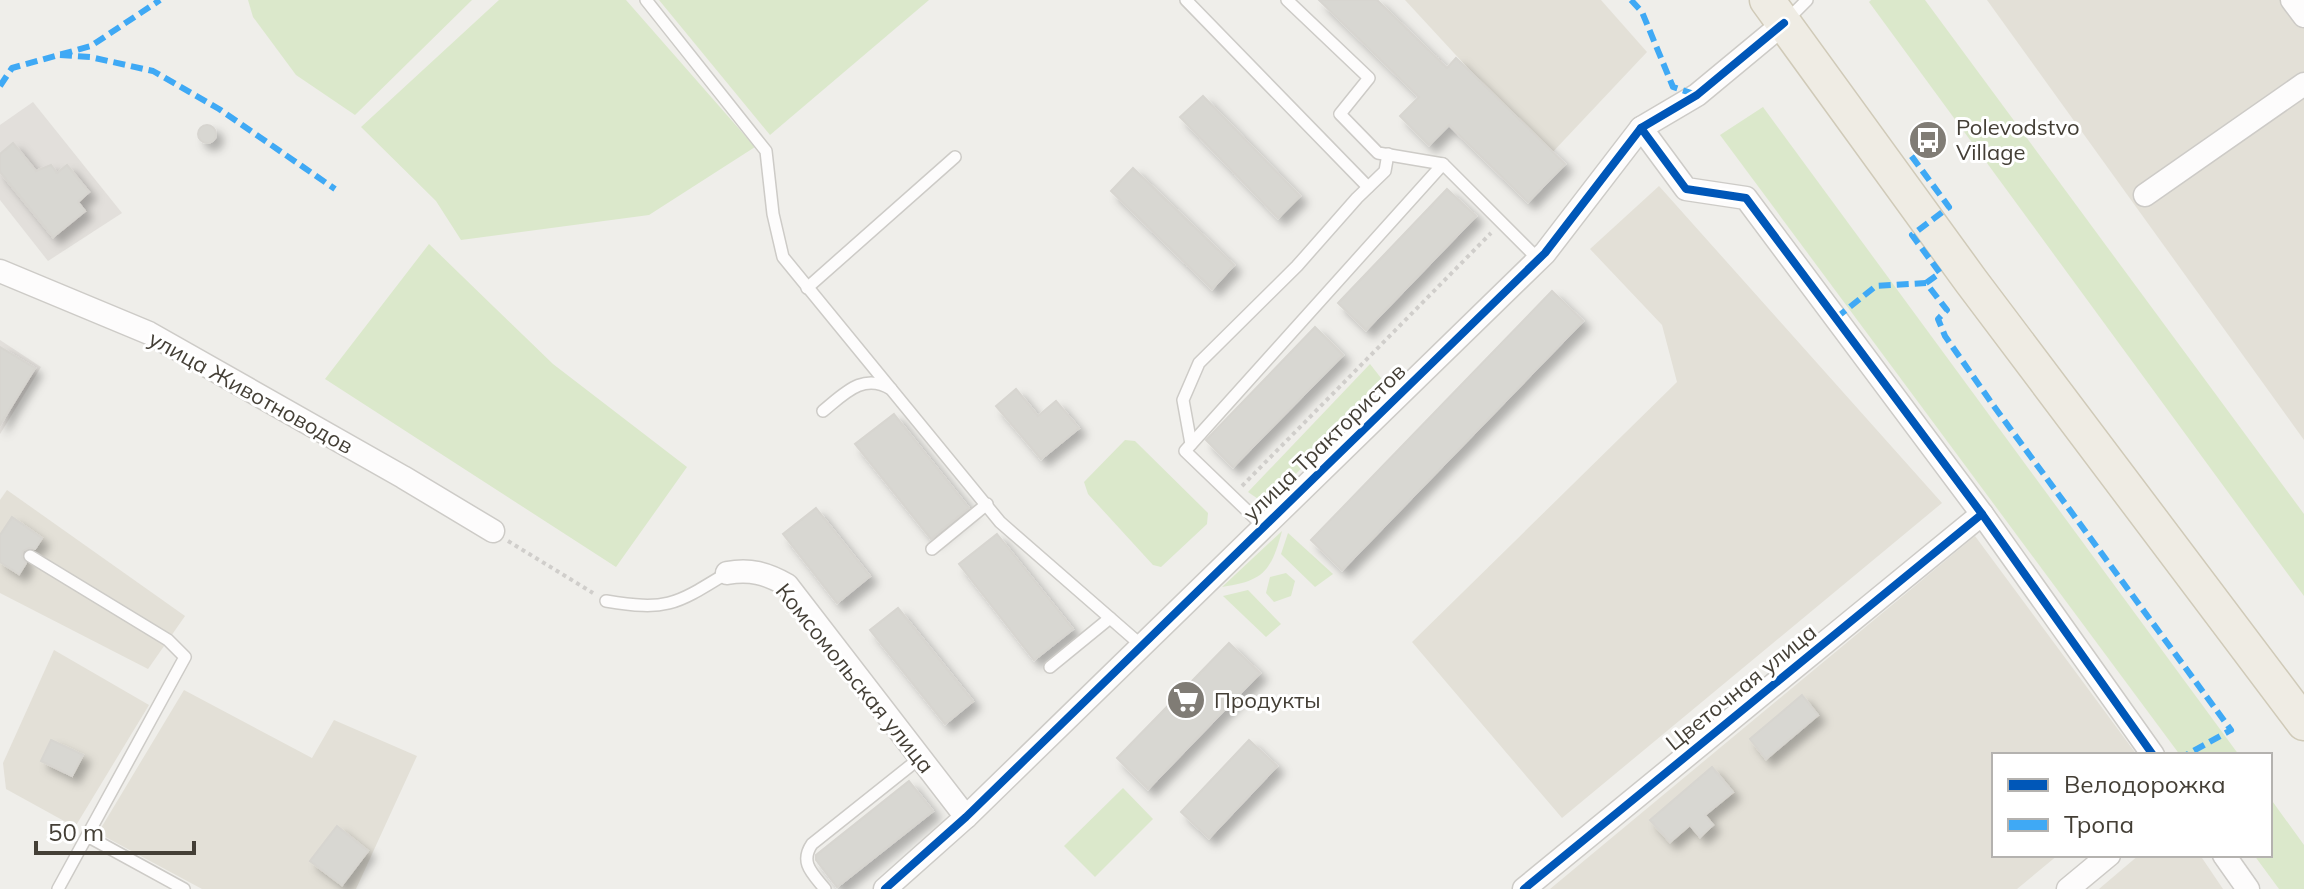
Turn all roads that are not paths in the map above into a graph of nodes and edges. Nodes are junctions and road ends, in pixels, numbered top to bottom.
1 (646, 0) edge
2 (1186, 0) edge
3 (1287, 0) edge
4 (2292, 0) edge
5 (1786, 8) edge
6 (2304, 16) edge
7 (2304, 84) edge
8 (1641, 128) junction
9 (1388, 154) junction
10 (955, 157) dead end
11 (1443, 164) junction
12 (1368, 187) junction
13 (2145, 195) dead end
14 (1538, 259) junction
15 (0, 271) edge
16 (807, 288) junction
17 (891, 389) junction
18 (823, 411) dead end
19 (1191, 444) junction
20 (987, 504) junction
21 (1982, 514) junction
22 (1263, 526) junction
23 (493, 531) road end
24 (932, 549) dead end
25 (30, 556) dead end
26 (727, 573) joint
27 (606, 601) road end
28 (1110, 618) junction
29 (1141, 645) junction
30 (1050, 667) dead end
31 (2304, 723) edge
32 (2152, 753) edge
33 (920, 758) junction
34 (966, 817) junction
35 (89, 837) junction
36 (2107, 857) edge
37 (2225, 857) edge
38 (58, 889) edge
39 (184, 889) edge
40 (825, 889) edge
41 (885, 889) edge
42 (1524, 889) edge
43 (2068, 889) edge
44 (2248, 889) edge

1 - 16 lane
2 - 12 lane
3 - 9 lane
4 - 6 street
5 - 8 street, улица Трактористов
5 - 31 main road
7 - 13 street
8 - 14 street, улица Трактористов
8 - 21 street
9 - 11 lane
9 - 12 lane
10 - 16 lane
11 - 14 lane
11 - 19 lane
12 - 19 lane
14 - 22 street, улица Трактористов
15 - 23 street, улица Животноводов
16 - 17 lane
17 - 18 lane
17 - 20 lane
19 - 22 lane
20 - 24 lane
20 - 28 lane
21 - 32 street
21 - 42 street, Цветочная улица
22 - 29 street, улица Трактористов
25 - 35 lane
26 - 27 lane
26 - 33 street, Комсомольская улица
28 - 29 lane
28 - 30 lane
29 - 34 street, улица Трактористов
33 - 34 street, Комсомольская улица
33 - 40 lane
34 - 41 street, улица Трактористов
35 - 38 lane
35 - 39 lane
36 - 43 street
37 - 44 street

